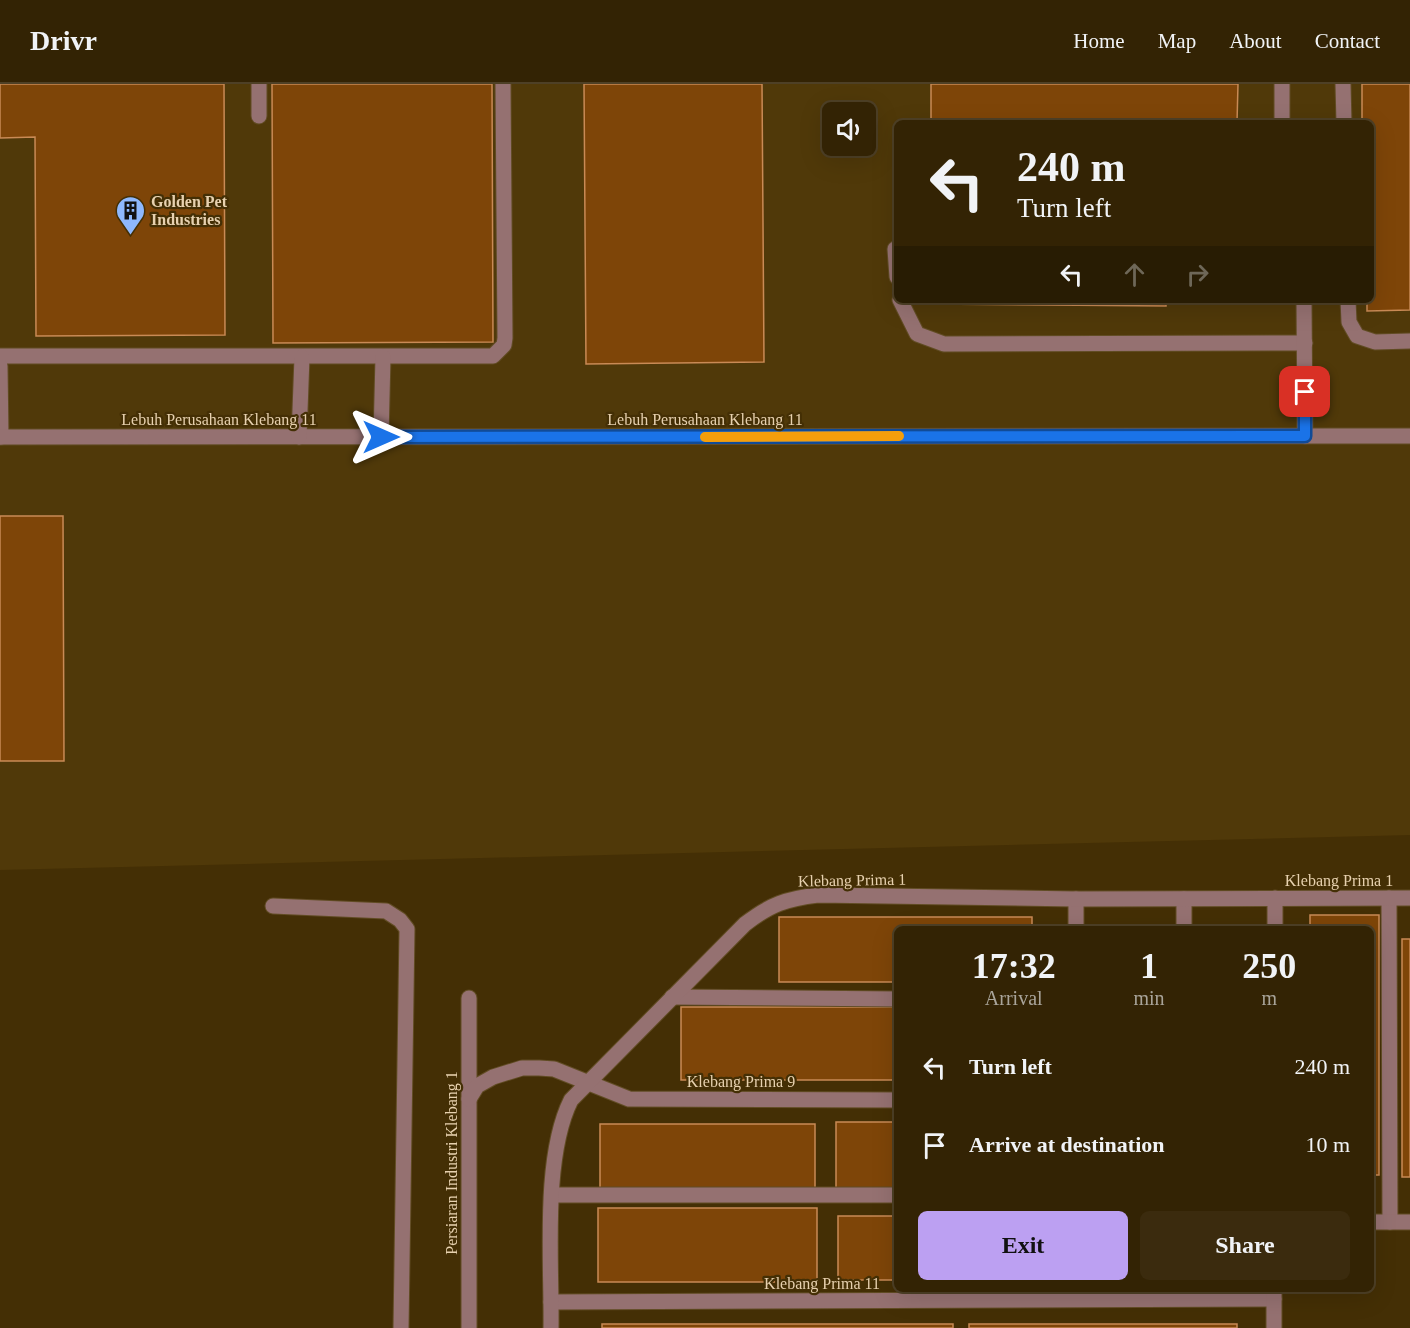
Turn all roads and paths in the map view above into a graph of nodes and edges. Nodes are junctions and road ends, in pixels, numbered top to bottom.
1 (259, 84) edge
2 (503, 84) edge
3 (1282, 84) edge
4 (1343, 84) edge
5 (259, 116) dead end
6 (1282, 120) edge
7 (1344, 120) edge
8 (902, 303) edge
9 (1304, 303) edge
10 (1348, 303) edge
11 (1410, 341) edge
12 (1305, 343) junction
13 (0, 356) edge
14 (302, 357) junction
15 (383, 357) junction
16 (0, 366) edge
17 (1305, 436) junction
18 (1410, 436) edge
19 (298, 437) junction
20 (381, 437) junction
21 (0, 438) edge
22 (1275, 898) junction
23 (1389, 898) junction
24 (1410, 898) edge
25 (1076, 899) junction
26 (1184, 899) junction
27 (273, 906) dead end
28 (1076, 926) edge
29 (1184, 926) edge
30 (1275, 926) edge
31 (672, 997) junction
32 (469, 998) dead end
33 (894, 999) edge
34 (588, 1082) junction
35 (469, 1099) junction
36 (894, 1100) edge
37 (553, 1195) junction
38 (894, 1195) edge
39 (1374, 1222) edge
40 (1390, 1222) junction
41 (1410, 1222) edge
42 (1075, 1294) edge
43 (1187, 1294) edge
44 (1274, 1294) edge
45 (551, 1302) junction
46 (401, 1328) edge
47 (469, 1328) edge
48 (551, 1328) edge
49 (1274, 1328) edge

1 - 5 street
2 - 15 street
3 - 6 street
4 - 7 street
8 - 12 street
9 - 12 street
10 - 11 street
12 - 17 street
13 - 14 street
14 - 15 street
14 - 19 street
15 - 20 street
16 - 21 street
17 - 18 street, Lebuh Perusahaan Klebang 11
17 - 20 street, Lebuh Perusahaan Klebang 11
19 - 20 street, Lebuh Perusahaan Klebang 11
19 - 21 street, Lebuh Perusahaan Klebang 11
22 - 23 street, Klebang Prima 1
22 - 26 street, Klebang Prima 1
22 - 30 street
23 - 24 street, Klebang Prima 1
23 - 40 street
25 - 26 street, Klebang Prima 1
25 - 28 street
25 - 31 street, Klebang Prima 1
26 - 29 street
27 - 46 street
31 - 33 street
31 - 34 street, Klebang Prima 1
32 - 35 street, Persiaran Industri Klebang 1
34 - 35 street, Klebang Prima 9
34 - 36 street, Klebang Prima 9
34 - 37 street, Klebang Prima 1
35 - 47 street, Persiaran Industri Klebang 1
37 - 38 street
37 - 45 street, Klebang Prima 1
39 - 40 street
40 - 41 street
42 - 43 street, Klebang Prima 11
42 - 45 street, Klebang Prima 11
43 - 44 street, Klebang Prima 11
44 - 49 street
45 - 48 street, Klebang Prima 1

